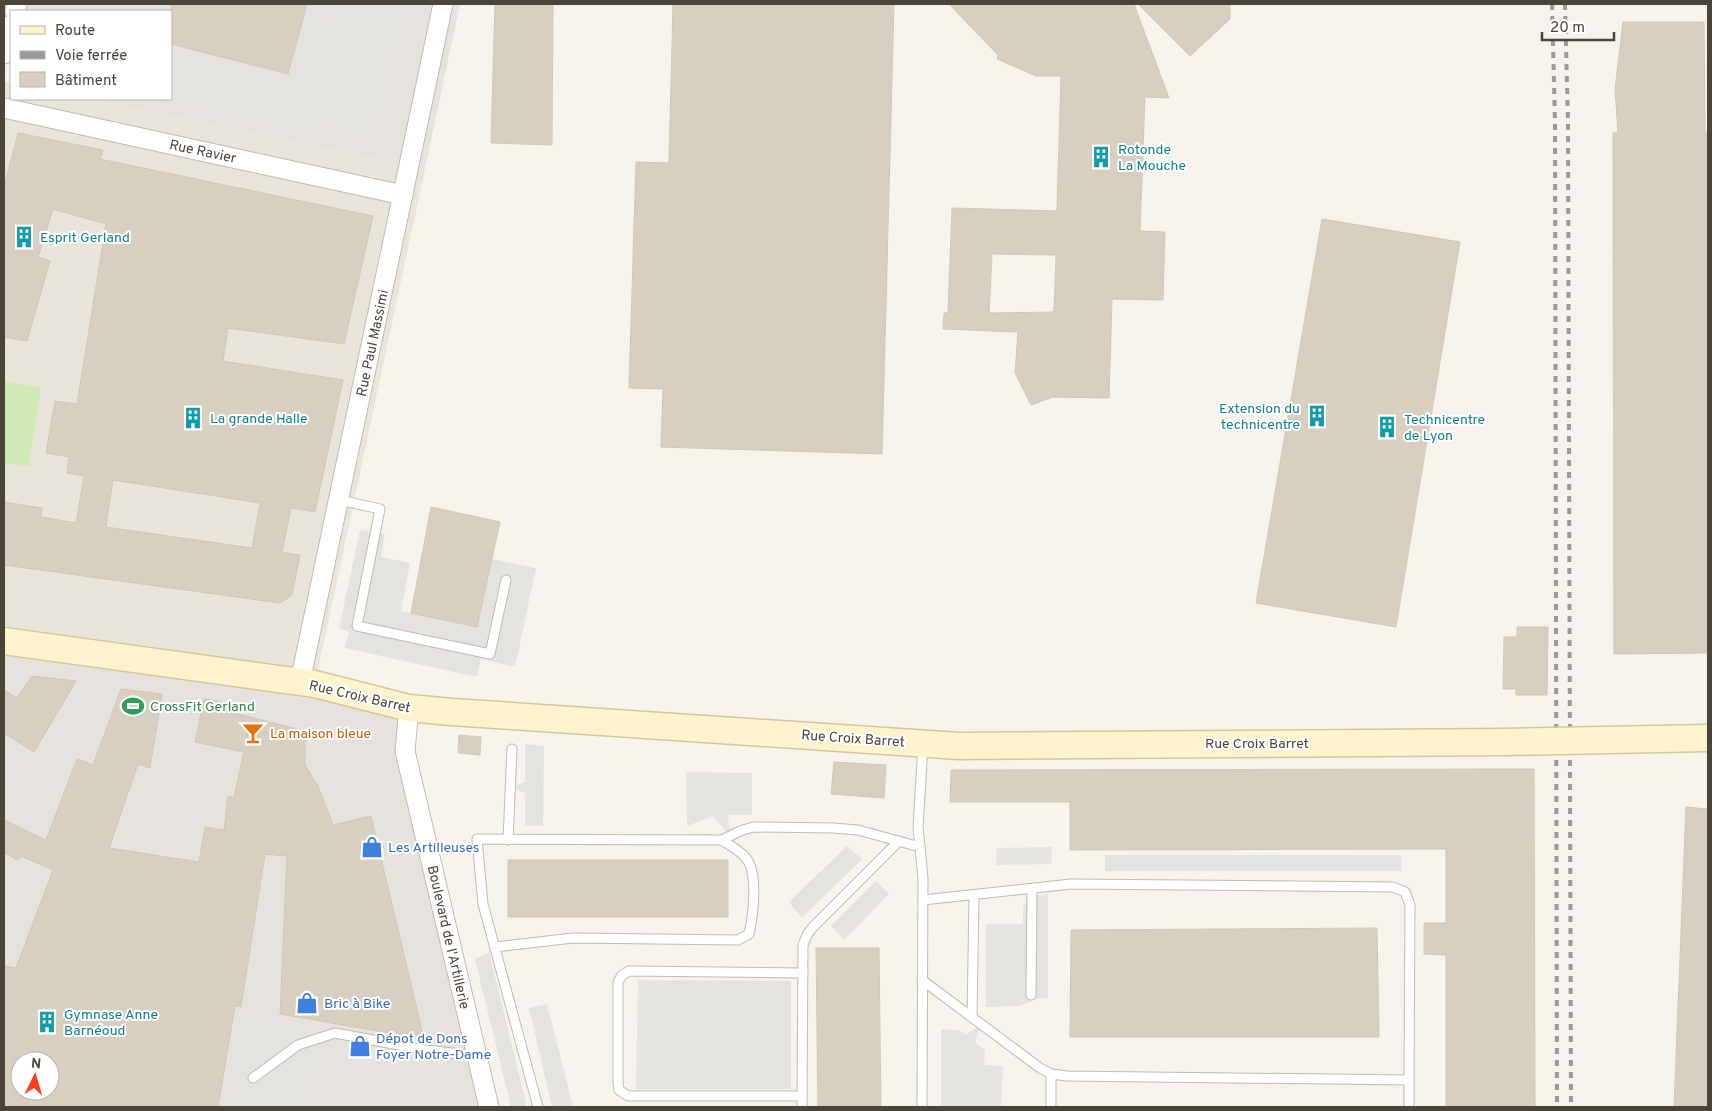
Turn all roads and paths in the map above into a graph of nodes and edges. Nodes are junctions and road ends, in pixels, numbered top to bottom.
1 (443, 4) edge
2 (10, 29) edge
3 (4, 54) edge
4 (4, 108) edge
5 (403, 195) junction
6 (339, 500) junction
7 (506, 580) dead end
8 (4, 640) edge
9 (300, 682) junction
10 (410, 708) junction
11 (1708, 738) edge
12 (923, 743) junction
13 (512, 749) dead end
14 (508, 840) junction
15 (722, 840) junction
16 (899, 841) junction
17 (920, 847) junction
18 (1032, 889) junction
19 (974, 895) junction
20 (923, 900) junction
21 (495, 947) junction
22 (803, 973) junction
23 (922, 980) junction
24 (1031, 994) dead end
25 (972, 1017) junction
26 (476, 1056) junction
27 (1051, 1074) junction
28 (253, 1078) dead end
29 (1409, 1080) junction
30 (802, 1096) junction
31 (488, 1107) edge
32 (538, 1107) edge
33 (802, 1107) edge
34 (922, 1107) edge
35 (1051, 1107) edge
36 (1409, 1107) edge

1 - 5 street, Rue Paul Massimi
2 - 3 street
4 - 5 street, Rue Ravier
5 - 6 street, Rue Paul Massimi
6 - 7 lane
6 - 9 street, Rue Paul Massimi
8 - 9 street, Rue Croix Barret
9 - 10 street, Rue Croix Barret
10 - 12 street, Rue Croix Barret
10 - 26 street, Boulevard de l'Artillerie
11 - 12 street, Rue Croix Barret, bridge
12 - 17 lane
13 - 14 lane
14 - 15 lane
14 - 21 lane
15 - 16 lane
15 - 21 lane
16 - 17 lane
16 - 22 lane
17 - 20 lane
18 - 19 lane
18 - 24 lane
18 - 29 lane
19 - 20 lane
19 - 25 lane
20 - 23 lane
21 - 32 lane
22 - 30 lane
22 - 30 lane
23 - 25 lane
23 - 34 lane
25 - 27 lane
26 - 28 lane
26 - 31 street, Boulevard de l'Artillerie
27 - 29 lane
27 - 35 lane
29 - 36 lane
30 - 33 lane

